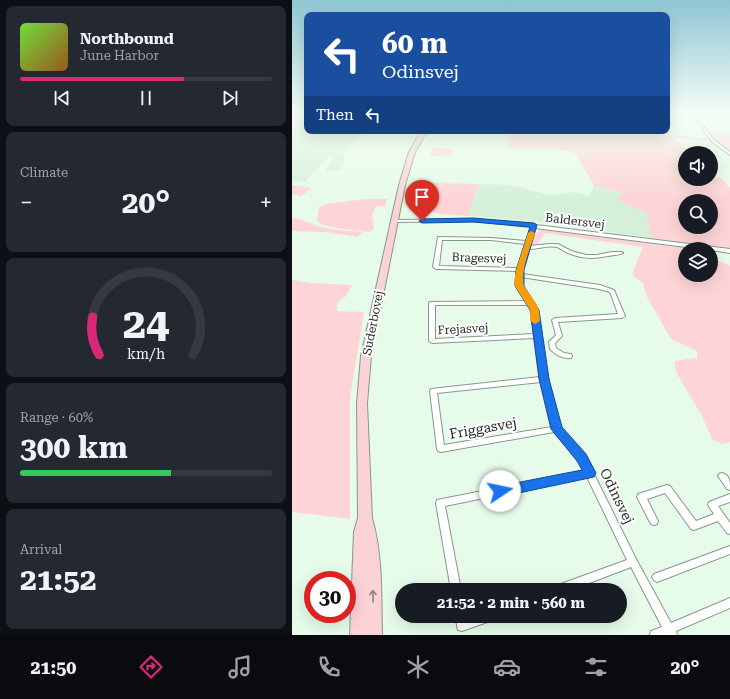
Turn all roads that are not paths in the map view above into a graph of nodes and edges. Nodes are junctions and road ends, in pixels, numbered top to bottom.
1 (418, 142) edge
2 (714, 142) edge
3 (730, 154) edge
4 (394, 222) junction
5 (534, 225) junction
6 (528, 245) junction
7 (730, 251) edge
8 (620, 253) dead end
9 (520, 272) junction
10 (531, 303) junction
11 (537, 336) junction
12 (552, 346) junction
13 (538, 347) junction
14 (569, 356) dead end
15 (544, 379) junction
16 (556, 429) junction
17 (590, 473) junction
18 (722, 476) dead end
19 (730, 486) edge
20 (730, 498) edge
21 (720, 516) junction
22 (365, 518) junction
23 (654, 521) dead end
24 (730, 530) edge
25 (730, 550) edge
26 (633, 562) junction
27 (657, 578) dead end
28 (455, 583) edge
29 (577, 583) edge
30 (730, 603) edge
31 (461, 623) edge
32 (470, 623) edge
33 (670, 632) edge
34 (358, 635) edge
35 (374, 635) edge
36 (655, 635) edge

1 - 4 street, Suderbovej
2 - 3 street
4 - 5 street, Baldersvej
4 - 22 street, Suderbovej
5 - 6 street
5 - 7 street, Baldersvej
6 - 8 street
6 - 9 street
6 - 9 street, Bragesvej
9 - 10 street, Odinsvej
9 - 12 street
10 - 11 street, Odinsvej
10 - 11 street, Frejasvej
11 - 13 street, Odinsvej
12 - 13 street
12 - 14 street
13 - 15 street, Odinsvej
15 - 16 street, Odinsvej
15 - 16 street, Friggasvej
16 - 17 street, Odinsvej
17 - 26 street, Odinsvej
17 - 28 street
18 - 19 street
20 - 21 street
21 - 23 street
21 - 24 street
22 - 34 street, Suderbovej
35 -> 22 street, Suderbovej
25 - 27 street
26 - 29 street
26 - 33 street, Odinsvej
30 - 33 street
31 - 32 street
33 - 36 street

